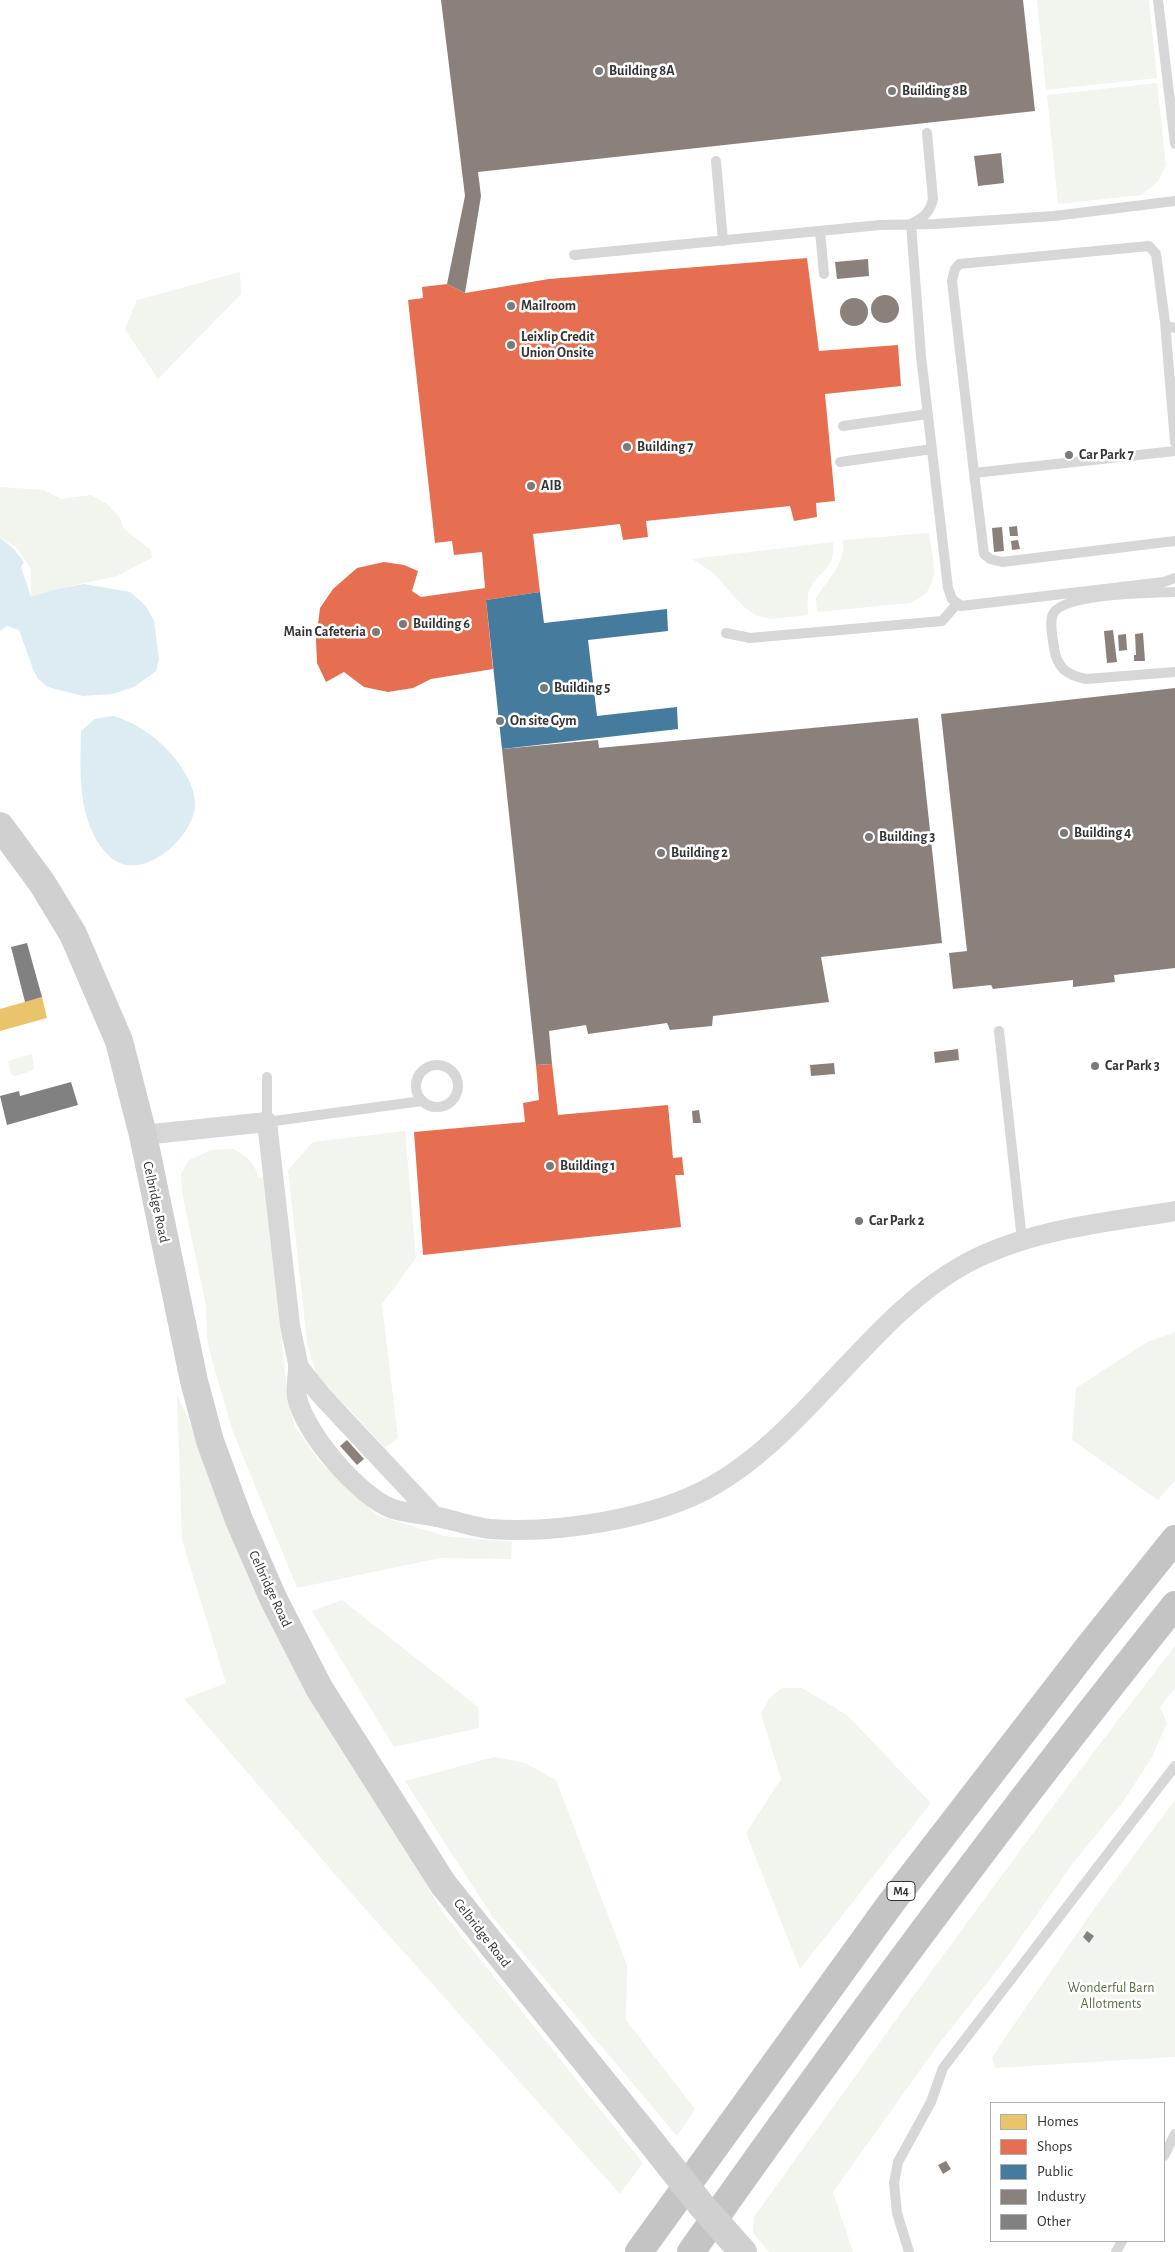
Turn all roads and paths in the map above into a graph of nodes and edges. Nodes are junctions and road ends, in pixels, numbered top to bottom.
1 (1158, 0) edge
2 (1173, 104) edge
3 (927, 133) dead end
4 (1175, 144) edge
5 (716, 161) dead end
6 (1175, 201) edge
7 (911, 224) junction
8 (820, 231) junction
9 (723, 241) junction
10 (574, 256) dead end
11 (824, 274) dead end
12 (1164, 322) junction
13 (1175, 328) edge
14 (928, 414) junction
15 (843, 426) dead end
16 (1175, 442) edge
17 (932, 449) junction
18 (1175, 451) edge
19 (840, 462) dead end
20 (974, 473) junction
21 (1175, 541) edge
22 (1175, 578) edge
23 (1175, 592) edge
24 (957, 604) junction
25 (726, 633) dead end
26 (1175, 672) edge
27 (0, 826) edge
28 (999, 1031) dead end
29 (267, 1077) dead end
30 (422, 1101) junction
31 (267, 1122) junction
32 (143, 1135) junction
33 (1175, 1211) edge
34 (1022, 1240) junction
35 (298, 1366) junction
36 (435, 1517) junction
37 (1175, 1539) edge
38 (1175, 1605) edge
39 (1175, 1766) edge
40 (1175, 2134) edge
41 (1165, 2154) edge
42 (640, 2252) edge
43 (691, 2252) edge
44 (743, 2252) edge
45 (910, 2252) edge

1 - 2 lane
2 - 4 lane
3 - 7 lane
5 - 9 lane
6 - 7 lane
7 - 8 lane
7 - 14 lane
8 - 9 lane
8 - 11 lane
9 - 10 lane
12 - 13 lane
12 - 16 lane
12 - 20 lane
14 - 15 lane
14 - 17 lane
17 - 19 lane
17 - 24 lane
18 - 20 lane
20 - 21 lane
22 - 24 lane
23 - 26 lane
24 - 25 lane
27 - 32 main road, Celbridge Road
28 - 34 lane
29 - 31 lane
30 - 30 lane
30 - 31 lane
31 - 32 street
31 - 35 street
32 - 44 main road, Celbridge Road, bridge
33 - 34 street
34 - 36 street
35 - 36 street
35 - 36 street
37 - 42 highway, M4
38 - 43 highway
39 - 45 lane
40 - 41 lane

